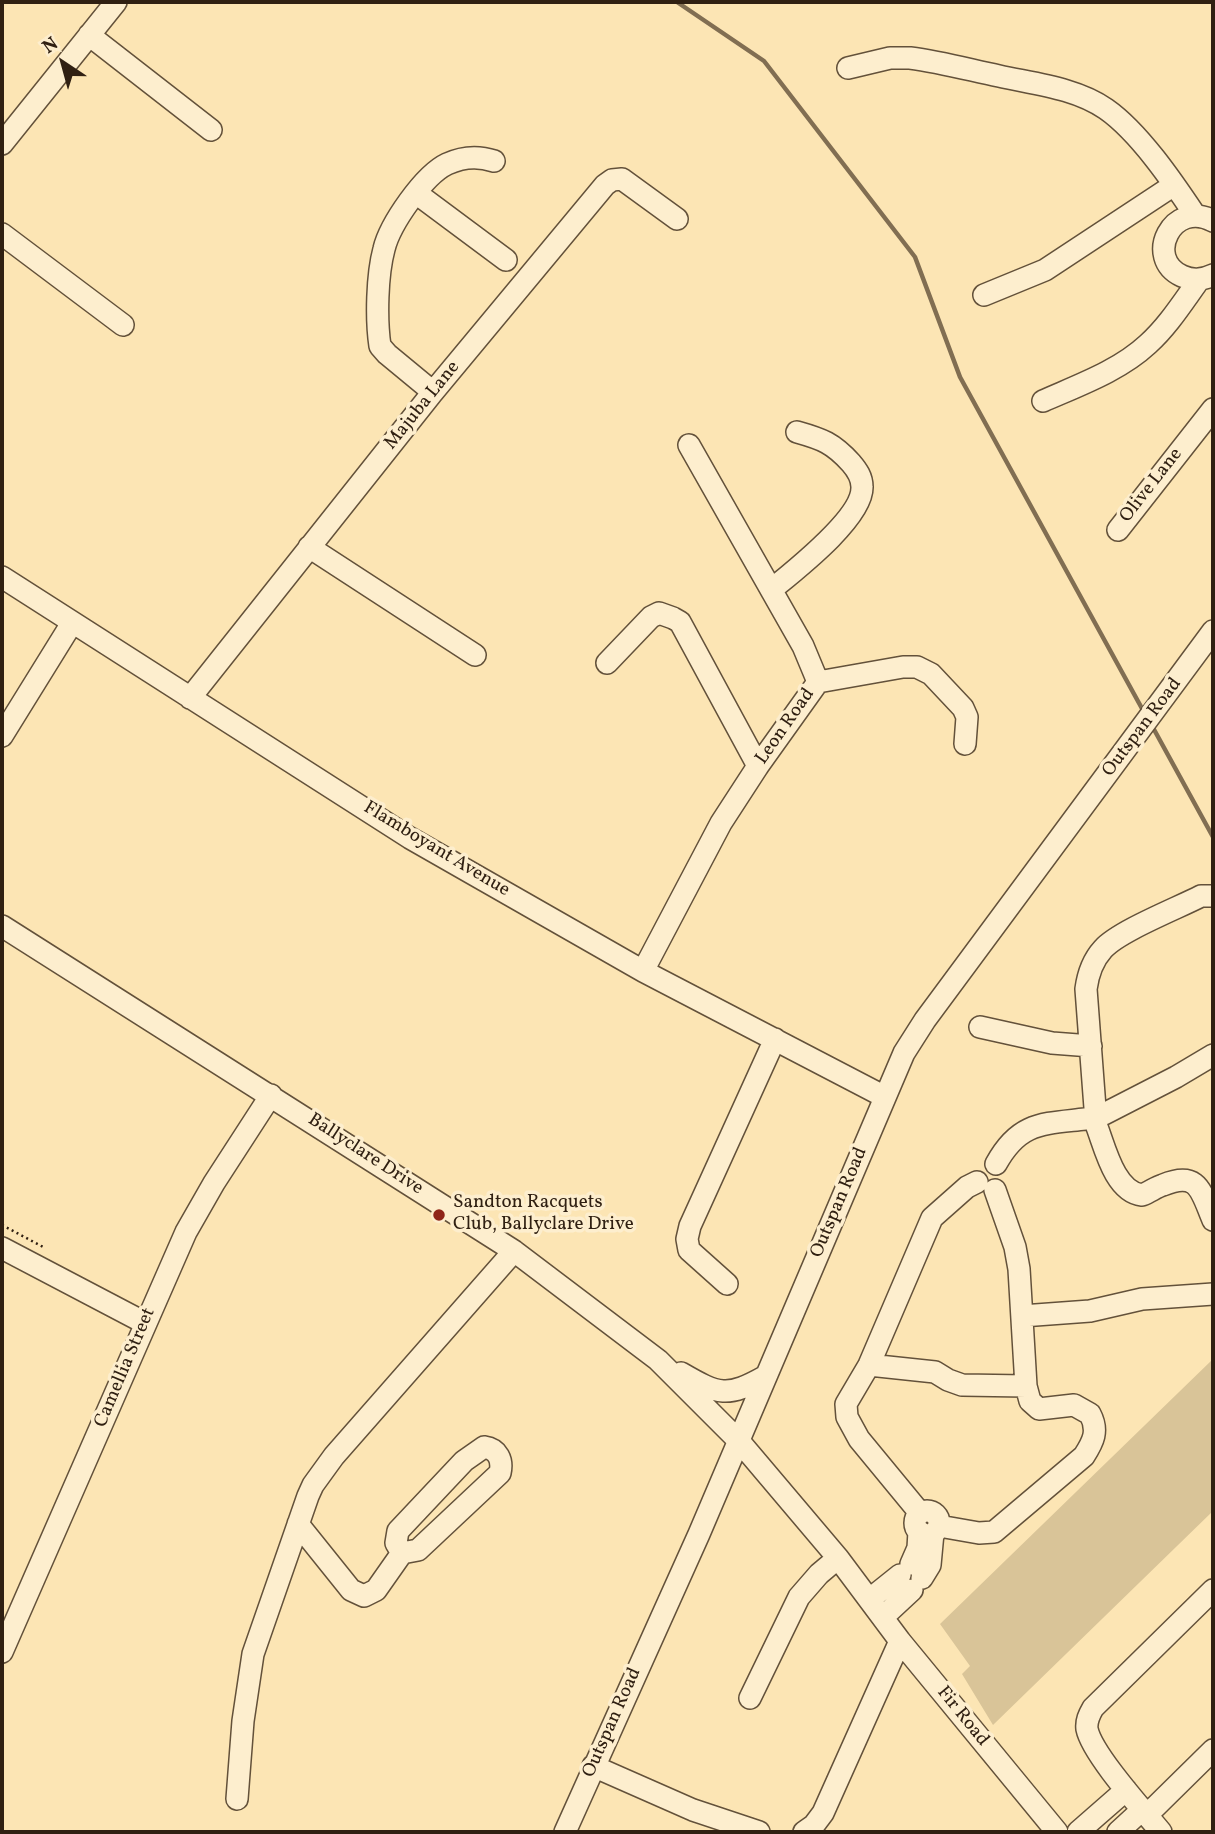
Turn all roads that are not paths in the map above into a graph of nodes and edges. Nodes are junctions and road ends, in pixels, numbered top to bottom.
1 (116, 2) edge
2 (89, 35) junction
3 (848, 68) dead end
4 (211, 130) dead end
5 (2, 144) edge
6 (494, 161) dead end
7 (1174, 185) junction
8 (416, 193) junction
9 (1204, 218) edge
10 (677, 219) dead end
11 (2, 234) edge
12 (506, 260) dead end
13 (1206, 277) edge
14 (984, 295) dead end
15 (123, 325) dead end
16 (433, 392) junction
17 (1043, 401) dead end
18 (1213, 409) edge
19 (797, 432) dead end
20 (689, 445) dead end
21 (1118, 530) dead end
22 (309, 547) junction
23 (2, 577) edge
24 (771, 590) junction
25 (72, 623) junction
26 (1213, 631) edge
27 (475, 655) dead end
28 (607, 663) dead end
29 (818, 681) junction
30 (190, 698) junction
31 (2, 736) edge
32 (965, 744) dead end
33 (758, 766) junction
34 (1213, 896) edge
35 (2, 926) edge
36 (643, 971) junction
37 (980, 1027) dead end
38 (775, 1039) junction
39 (1091, 1046) junction
40 (1213, 1057) edge
41 (271, 1095) junction
42 (885, 1097) junction
43 (1095, 1117) junction
44 (986, 1186) junction
45 (1213, 1220) edge
46 (2, 1248) edge
47 (514, 1251) junction
48 (727, 1284) dead end
49 (1213, 1294) edge
50 (1021, 1316) junction
51 (145, 1323) junction
52 (658, 1360) junction
53 (869, 1365) junction
54 (766, 1376) junction
55 (1026, 1386) junction
56 (738, 1441) junction
57 (298, 1524) junction
58 (927, 1526) junction
59 (402, 1553) junction
60 (838, 1558) junction
61 (908, 1577) junction
62 (1213, 1590) edge
63 (870, 1599) junction
64 (883, 1617) junction
65 (900, 1641) junction
66 (2, 1652) edge
67 (750, 1698) dead end
68 (1213, 1750) edge
69 (593, 1766) junction
70 (1126, 1790) junction
71 (237, 1799) dead end
72 (1145, 1812) junction
73 (1048, 1829) edge
74 (565, 1832) edge
75 (759, 1832) edge
76 (804, 1832) edge
77 (1078, 1832) edge
78 (1118, 1832) edge
79 (1161, 1832) edge

1 - 2 street
2 - 4 street
2 - 5 street
3 - 7 street
6 - 8 street
7 - 9 street
7 - 14 street
8 - 12 street
8 - 16 street
9 - 13 street
10 - 16 street, Majuba Lane
11 - 15 street
13 - 17 street
16 - 22 street, Majuba Lane
18 - 21 street, Olive Lane
19 - 24 street
20 - 24 street, Leon Road
22 - 27 street
22 - 30 street, Majuba Lane
23 - 25 street, Flamboyant Avenue
24 - 29 street, Leon Road
25 - 30 street, Flamboyant Avenue
25 - 31 street
26 - 42 street, Outspan Road
28 - 33 street
29 - 32 street
29 - 33 street, Leon Road
30 - 36 street, Flamboyant Avenue
33 - 36 street, Leon Road
34 - 39 street
35 - 41 street, Ballyclare Drive
36 - 38 street, Flamboyant Avenue
37 - 39 street
38 - 42 street, Flamboyant Avenue
38 - 48 street
39 - 43 street
40 - 43 street
41 - 47 street, Ballyclare Drive
41 - 51 street, Camellia Street
42 - 54 street, Outspan Road
43 - 44 street
43 - 45 street
44 - 50 street
44 - 53 street
46 - 51 street
47 - 52 street, Ballyclare Drive
47 - 57 street
49 - 50 street
50 - 55 street
51 - 66 street, Camellia Street
52 - 54 street
52 - 56 street, Ballyclare Drive
53 - 55 street
53 - 58 street
54 - 56 street, Outspan Road
55 - 58 street
56 - 60 street, Fir Road
56 - 69 street, Outspan Road
57 - 59 street
57 - 71 street
58 - 61 street
59 - 59 street
60 - 63 street, Fir Road
60 - 67 street
61 - 63 street
61 - 64 street
62 - 70 street
63 - 64 street, Fir Road
64 - 65 street, Fir Road
65 - 73 street, Fir Road
65 - 76 street
68 - 72 street
69 - 74 street, Outspan Road
69 - 75 street
70 - 72 street
70 - 77 street
72 - 78 street
72 - 79 street

